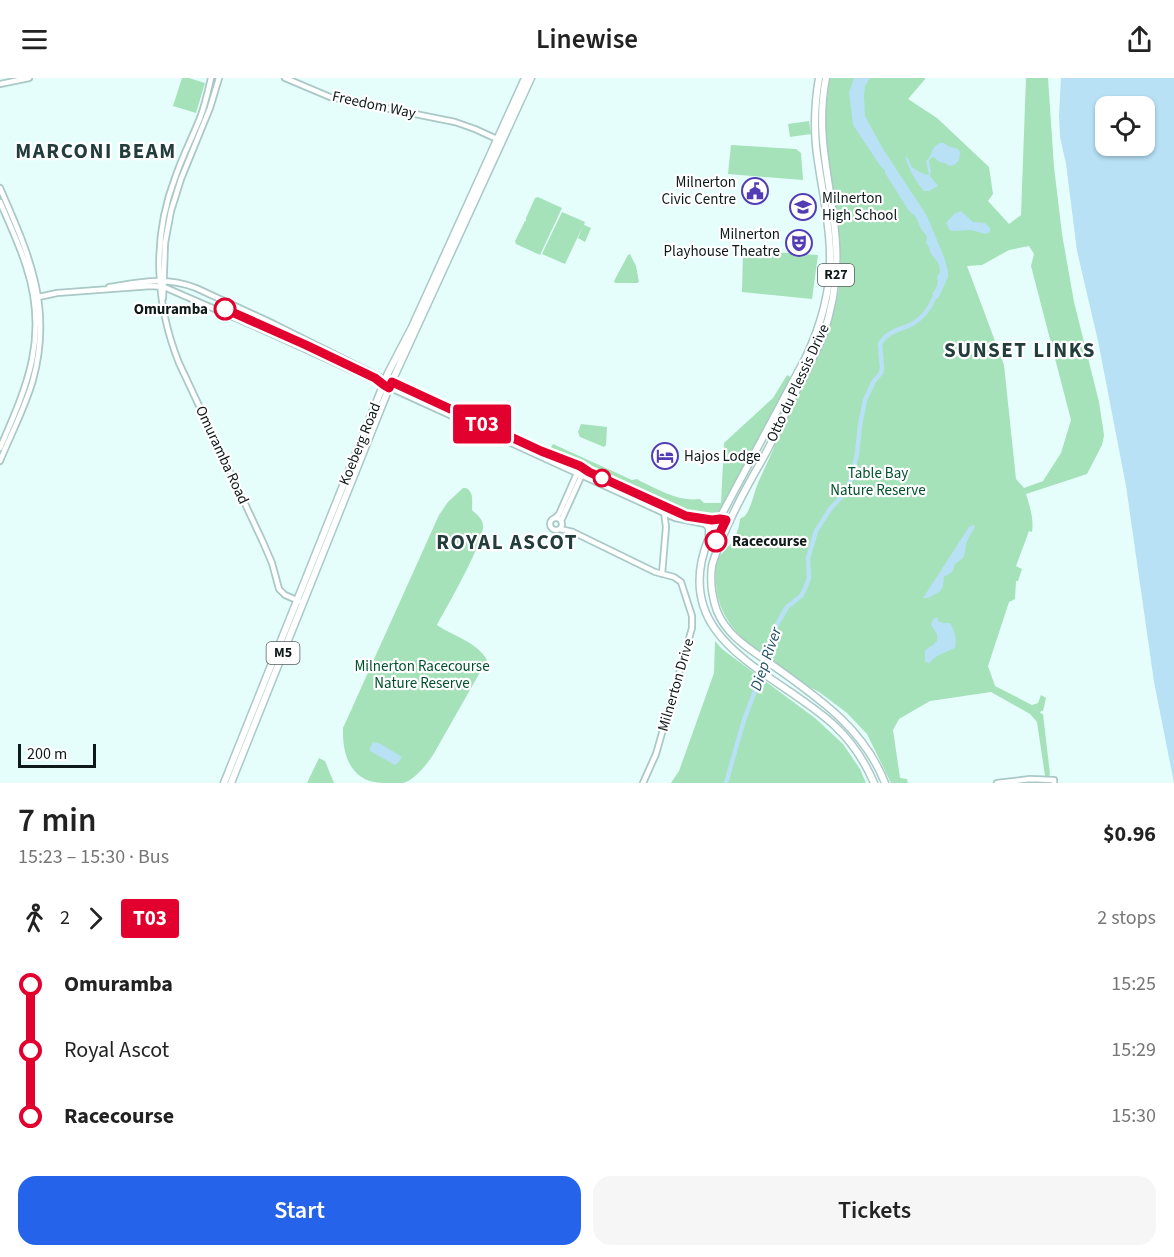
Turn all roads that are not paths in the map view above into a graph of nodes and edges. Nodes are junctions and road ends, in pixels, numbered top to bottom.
1 (28, 78) edge
2 (212, 78) edge
3 (219, 78) edge
4 (285, 78) edge
5 (525, 78) edge
6 (531, 78) edge
7 (819, 78) edge
8 (826, 78) edge
9 (0, 84) edge
10 (499, 141) junction
11 (0, 188) edge
12 (0, 202) edge
13 (162, 283) junction
14 (36, 297) junction
15 (388, 384) junction
16 (0, 448) edge
17 (0, 461) edge
18 (583, 467) junction
19 (579, 474) junction
20 (664, 512) junction
21 (555, 518) junction
22 (675, 518) junction
23 (562, 521) junction
24 (730, 521) junction
25 (718, 522) junction
26 (705, 523) junction
27 (666, 527) junction
28 (726, 528) junction
29 (560, 529) junction
30 (573, 532) junction
31 (708, 540) junction
32 (662, 574) junction
33 (297, 600) junction
34 (304, 603) junction
35 (1054, 781) edge
36 (224, 783) edge
37 (231, 783) edge
38 (643, 783) edge
39 (874, 783) edge
40 (885, 783) edge
41 (997, 783) edge

1 - 9 main road
2 - 13 main road, Omuramba Road
3 - 13 main road, Omuramba Road
4 - 10 main road, Freedom Way
5 - 10 main road, Koeberg Road / M5
6 - 10 main road, Koeberg Road / M5
7 - 25 main road, Otto du Plessis Drive / R27
8 - 24 main road, Otto du Plessis Drive / R27
10 - 15 main road, Koeberg Road / M5
11 - 14 main road
12 - 14 main road
13 - 14 main road
13 - 15 main road
13 - 15 main road
13 - 33 main road, Omuramba Road
14 - 16 main road
14 - 17 main road
15 - 18 main road
15 - 19 main road
15 - 33 main road, Koeberg Road / M5
15 - 34 main road, Koeberg Road / M5
18 - 19 main road
18 - 25 main road
19 - 20 main road
19 - 21 main road
19 - 23 main road
20 - 22 main road
20 - 27 main road
21 - 23 main road
21 - 29 main road
22 - 26 main road
22 - 27 main road
23 - 29 main road
23 - 30 main road
24 - 25 main road
24 - 28 main road, Otto du Plessis Drive / R27
25 - 26 main road
25 - 28 main road
25 - 31 main road, Otto du Plessis Drive / R27
26 - 31 main road
27 - 32 main road
28 - 40 main road, Otto du Plessis Drive / R27
29 - 30 main road
30 - 32 main road
31 - 39 main road, Otto du Plessis Drive / R27
32 - 38 main road, Milnerton Drive
33 - 34 main road, Omuramba Road
33 - 36 main road, Koeberg Road / M5
34 - 37 main road, Koeberg Road / M5
35 - 41 main road

